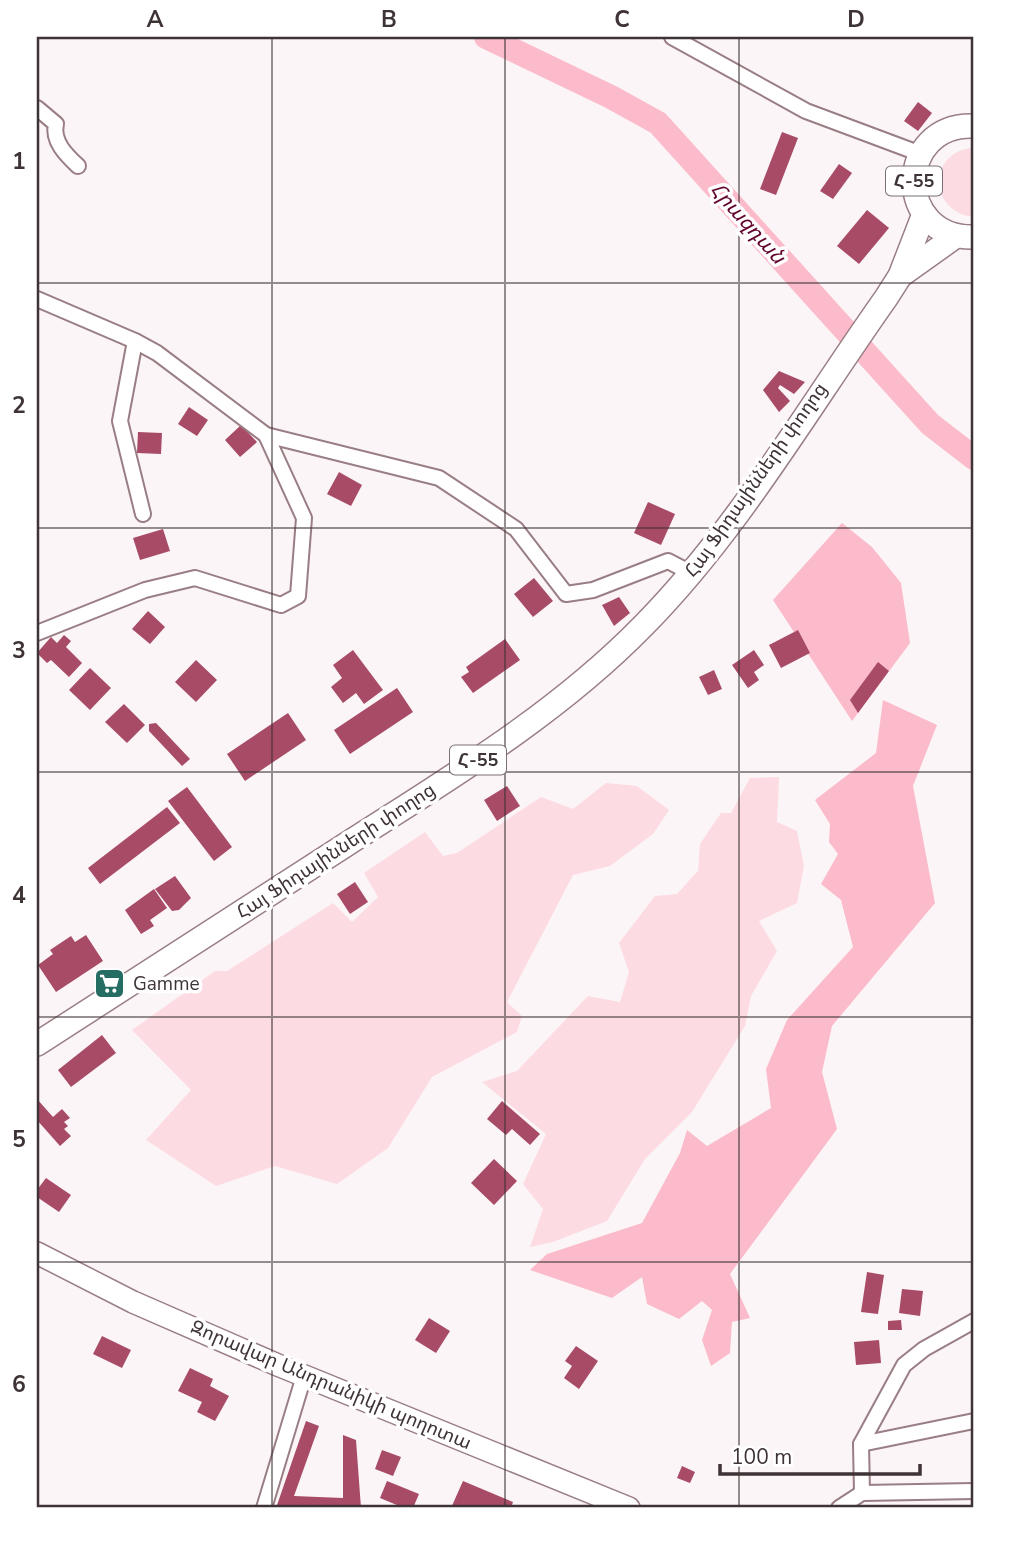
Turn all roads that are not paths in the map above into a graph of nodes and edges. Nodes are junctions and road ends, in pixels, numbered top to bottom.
1 (672, 37) edge
2 (37, 108) edge
3 (974, 126) edge
4 (921, 154) junction
5 (78, 166) dead end
6 (924, 214) junction
7 (965, 236) edge
8 (900, 276) junction
9 (37, 299) edge
10 (135, 341) junction
11 (266, 435) junction
12 (143, 514) dead end
13 (691, 573) junction
14 (37, 633) edge
15 (37, 1044) edge
16 (37, 1253) edge
17 (974, 1321) edge
18 (304, 1376) junction
19 (974, 1421) edge
20 (861, 1444) junction
21 (974, 1491) edge
22 (862, 1493) junction
23 (264, 1508) edge
24 (629, 1508) edge
25 (839, 1508) edge

1 - 4 street
2 - 5 street
3 - 4 main road, Հ-55
4 - 6 main road, Հ-55
6 - 7 main road, Հ-55
6 - 8 main road, Հայ Ֆիդայինների փողոց / Հ-55
7 - 8 main road, Հայ Ֆիդայինների փողոց / Հ-55
8 - 13 main road, Հայ Ֆիդայինների փողոց / Հ-55
9 - 10 street
10 - 11 street
10 - 12 street
11 - 13 street
11 - 14 street
13 - 15 main road, Հայ Ֆիդայինների փողոց / Հ-55
16 - 18 main road, Զորավար Անդրանիկի պողոտա
17 - 20 street
18 - 23 street
18 - 24 main road, Զորավար Անդրանիկի պողոտա
19 - 20 street
20 - 22 street
21 - 22 street
22 - 25 street

